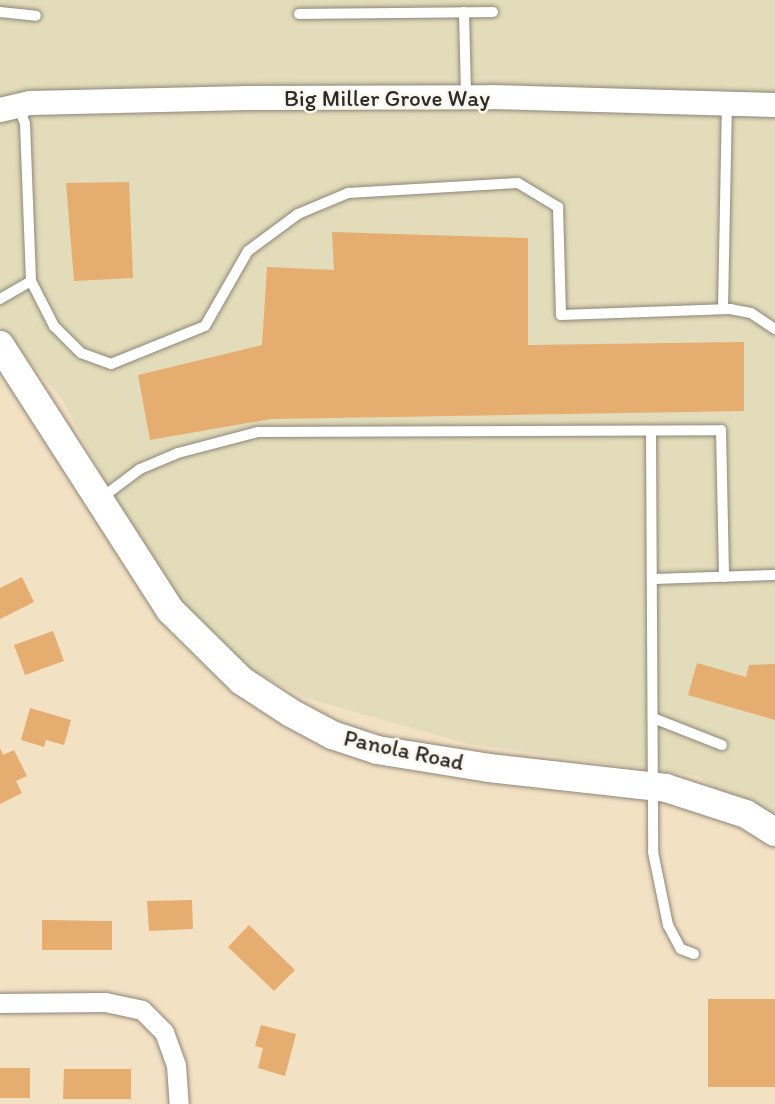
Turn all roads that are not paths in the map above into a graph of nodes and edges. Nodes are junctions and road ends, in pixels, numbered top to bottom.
1 (0, 12) edge
2 (464, 12) junction
3 (493, 12) dead end
4 (299, 14) dead end
5 (36, 16) dead end
6 (466, 98) junction
7 (727, 103) junction
8 (775, 105) edge
9 (9, 108) edge
10 (31, 281) junction
11 (0, 299) edge
12 (723, 309) junction
13 (775, 329) edge
14 (0, 345) edge
15 (651, 431) junction
16 (99, 499) junction
17 (775, 575) edge
18 (724, 577) junction
19 (652, 579) junction
20 (653, 718) junction
21 (722, 745) dead end
22 (653, 786) junction
23 (775, 832) edge
24 (694, 954) dead end
25 (0, 1003) edge
26 (179, 1104) edge

1 - 5 lane
2 - 3 lane
2 - 4 lane
2 - 6 lane
6 - 7 street, Big Miller Grove Way
6 - 9 street, Big Miller Grove Way
7 - 8 street, Big Miller Grove Way
7 - 12 lane
9 - 10 lane
10 - 11 lane
10 - 12 lane
12 - 13 lane
14 - 16 main road, Panola Road
15 - 16 lane
15 - 18 lane
15 - 19 lane
16 - 22 main road, Panola Road
17 - 18 lane
18 - 19 lane
19 - 20 lane
20 - 21 lane
20 - 22 lane
22 - 23 main road, Panola Road
22 - 24 lane
25 - 26 street

